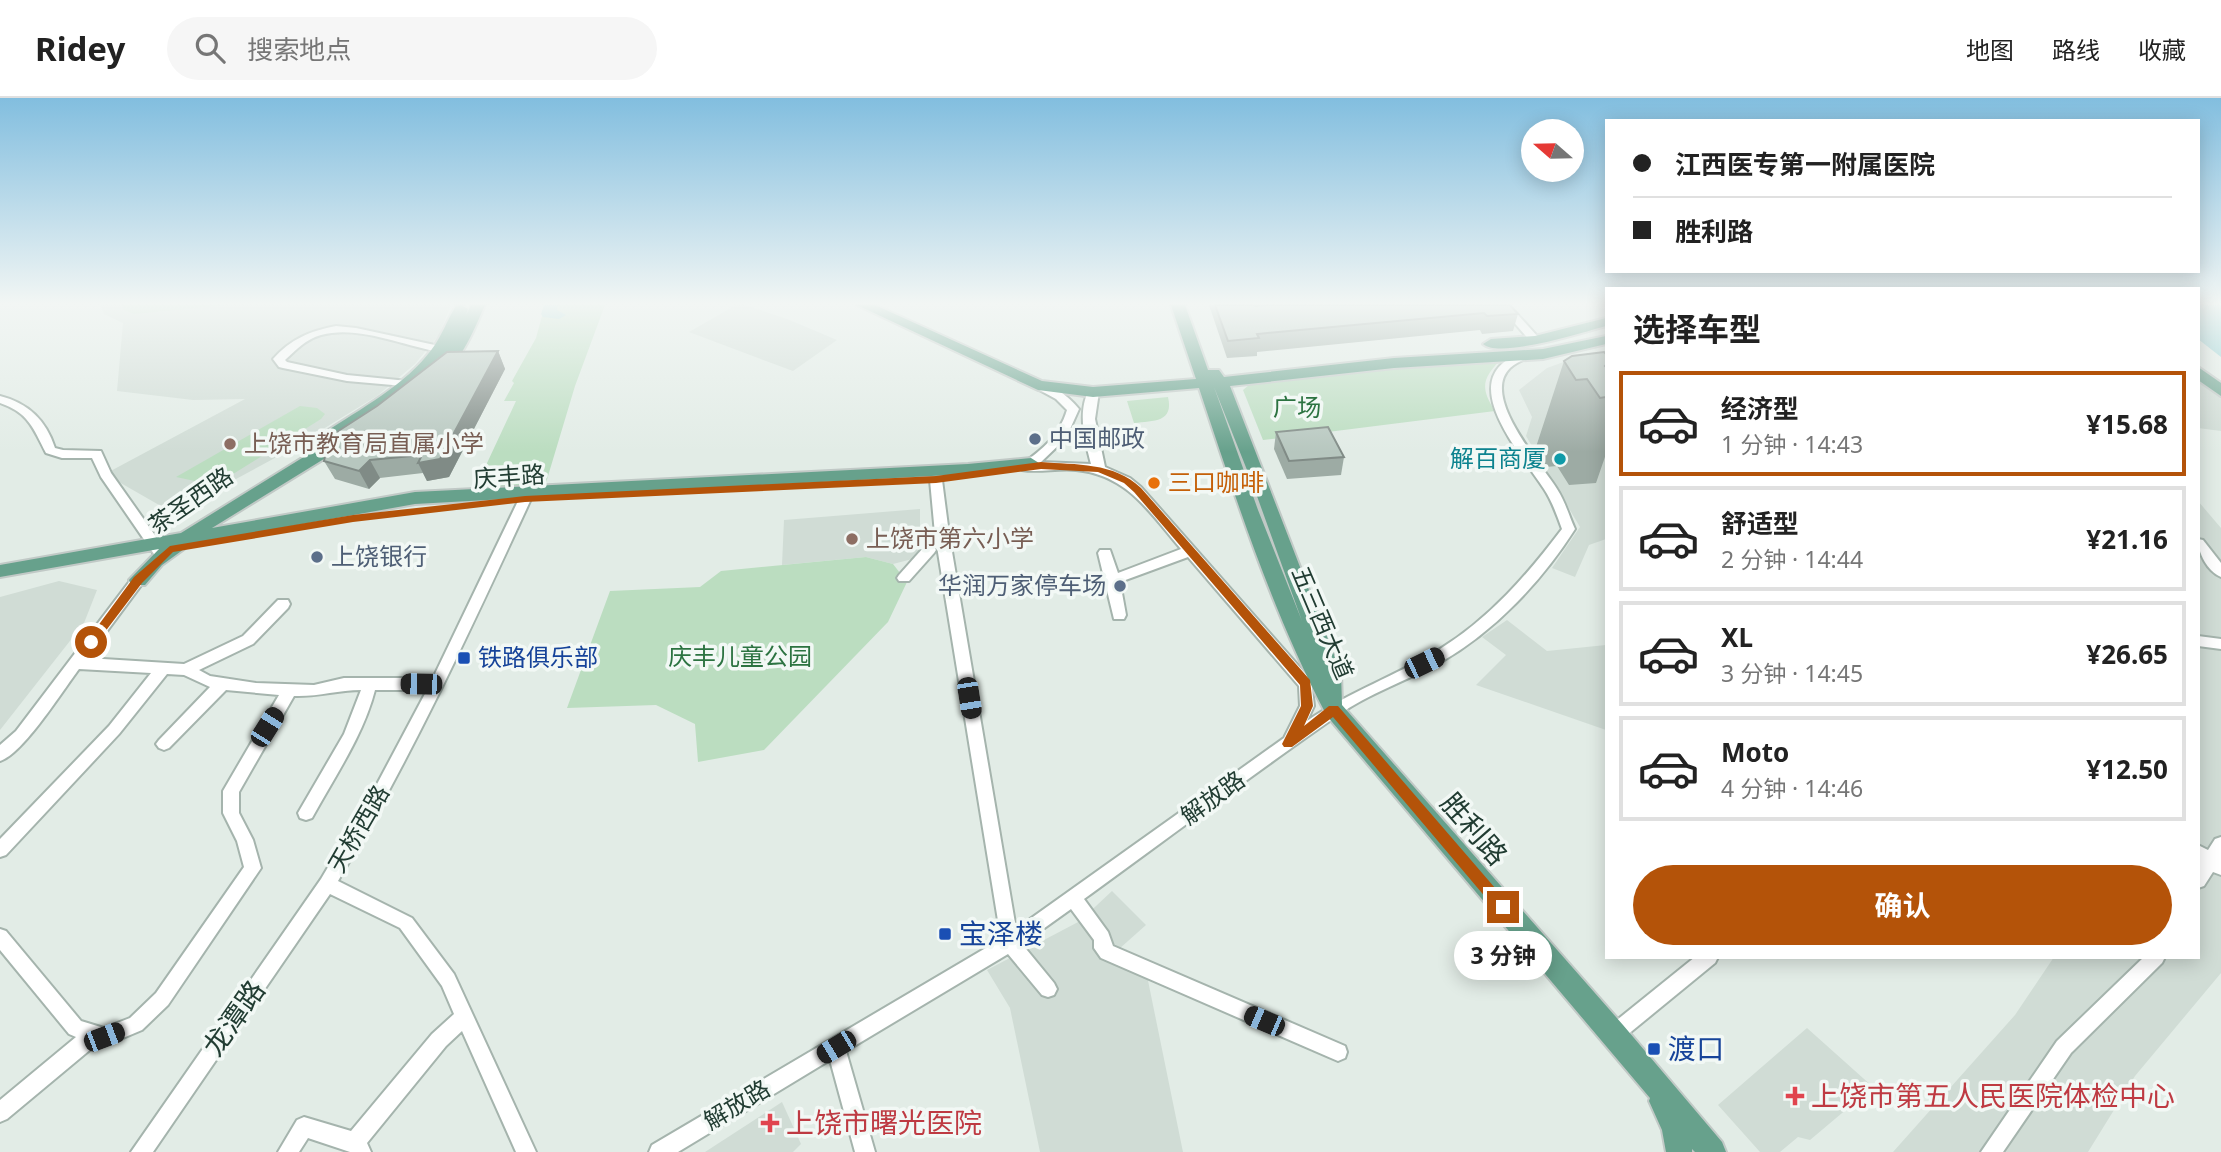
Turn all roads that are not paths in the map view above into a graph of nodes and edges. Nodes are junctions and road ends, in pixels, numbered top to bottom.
1 (284, 354) edge
2 (436, 354) edge
3 (454, 354) edge
4 (971, 354) edge
5 (996, 354) edge
6 (1199, 354) edge
7 (1205, 354) edge
8 (1389, 354) edge
9 (1531, 354) edge
10 (1525, 355) junction
11 (2200, 364) edge
12 (2200, 374) edge
13 (1209, 377) junction
14 (2221, 380) edge
15 (404, 383) junction
16 (1038, 385) junction
17 (2221, 391) edge
18 (1093, 392) junction
19 (0, 399) edge
20 (1028, 465) junction
21 (1099, 469) junction
22 (936, 480) junction
23 (263, 489) junction
24 (525, 499) junction
25 (277, 521) junction
26 (168, 544) junction
27 (2200, 546) edge
28 (929, 550) dead end
29 (1190, 551) junction
30 (1105, 553) dead end
31 (0, 571) edge
32 (2221, 572) edge
33 (904, 578) dead end
34 (0, 579) edge
35 (138, 580) joint
36 (1113, 580) junction
37 (283, 604) dead end
38 (1119, 615) dead end
39 (2200, 641) edge
40 (2221, 644) edge
41 (76, 663) junction
42 (164, 668) junction
43 (186, 670) junction
44 (370, 683) junction
45 (222, 684) junction
46 (436, 684) junction
47 (290, 690) junction
48 (1334, 710) junction
49 (164, 744) dead end
50 (1288, 744) junction
51 (0, 755) edge
52 (306, 813) dead end
53 (2221, 844) edge
54 (0, 850) edge
55 (2209, 861) edge
56 (2200, 877) edge
57 (327, 884) junction
58 (1073, 898) junction
59 (0, 937) edge
60 (1010, 943) junction
61 (1707, 959) edge
62 (2154, 959) edge
63 (1048, 989) dead end
64 (465, 1017) junction
65 (94, 1034) junction
66 (1614, 1034) junction
67 (836, 1047) junction
68 (1338, 1052) dead end
69 (1652, 1081) junction
70 (0, 1112) edge
71 (358, 1147) edge
72 (1712, 1149) edge
73 (1679, 1151) edge
74 (141, 1152) edge
75 (288, 1152) edge
76 (526, 1152) edge
77 (659, 1152) edge
78 (865, 1152) edge
79 (1991, 1152) edge

1 - 15 street
2 - 15 main road, 茶圣西路
3 - 23 main road, 茶圣西路
4 - 16 main road
5 - 13 main road
6 - 13 main road, 五三西大道
7 - 13 main road, 五三西大道
8 - 13 main road
9 - 10 main road
10 - 13 main road
10 - 48 street, 解放路
11 - 14 main road
12 - 17 main road
13 - 18 main road
13 - 48 main road, 五三西大道
15 - 26 main road, 茶圣西路
16 - 18 main road
16 - 20 street
18 - 21 street
19 - 26 street
20 - 21 street
20 - 22 main road, 庆丰路
20 - 25 main road
21 - 29 street
22 - 24 main road, 庆丰路
22 - 60 street
23 - 25 main road
23 - 26 main road, 茶圣西路
24 - 26 main road, 庆丰路
24 - 46 street, 天桥西路
25 - 26 main road
26 - 31 main road
26 - 34 main road, 庆丰路
26 - 35 main road, 茶圣西路
27 - 32 street
28 - 33 street
29 - 36 street
29 - 50 street
30 - 36 street
35 - 41 street, 茶圣西路
36 - 38 street
37 - 43 street
39 - 40 street
41 - 42 street
41 - 51 street, 茶圣西路
42 - 43 street
42 - 54 street
43 - 45 street
44 - 46 street
44 - 47 street
44 - 52 street
45 - 47 street
45 - 49 street
46 - 57 street, 天桥西路
47 - 65 street
48 - 50 street, 解放路
48 - 66 main road, 胜利路
50 - 58 street, 解放路
53 - 55 street
55 - 56 street
57 - 64 street, 天桥西路
57 - 74 street, 龙潭路
58 - 60 street, 解放路
58 - 68 street
59 - 65 street
60 - 63 street
60 - 67 street, 解放路
61 - 66 street
62 - 79 street
64 - 71 street
64 - 76 street, 天桥西路
65 - 70 street
66 - 69 main road, 胜利路
67 - 77 street, 解放路
67 - 78 street
69 - 72 main road
69 - 73 main road
71 - 75 street
72 - 73 main road

